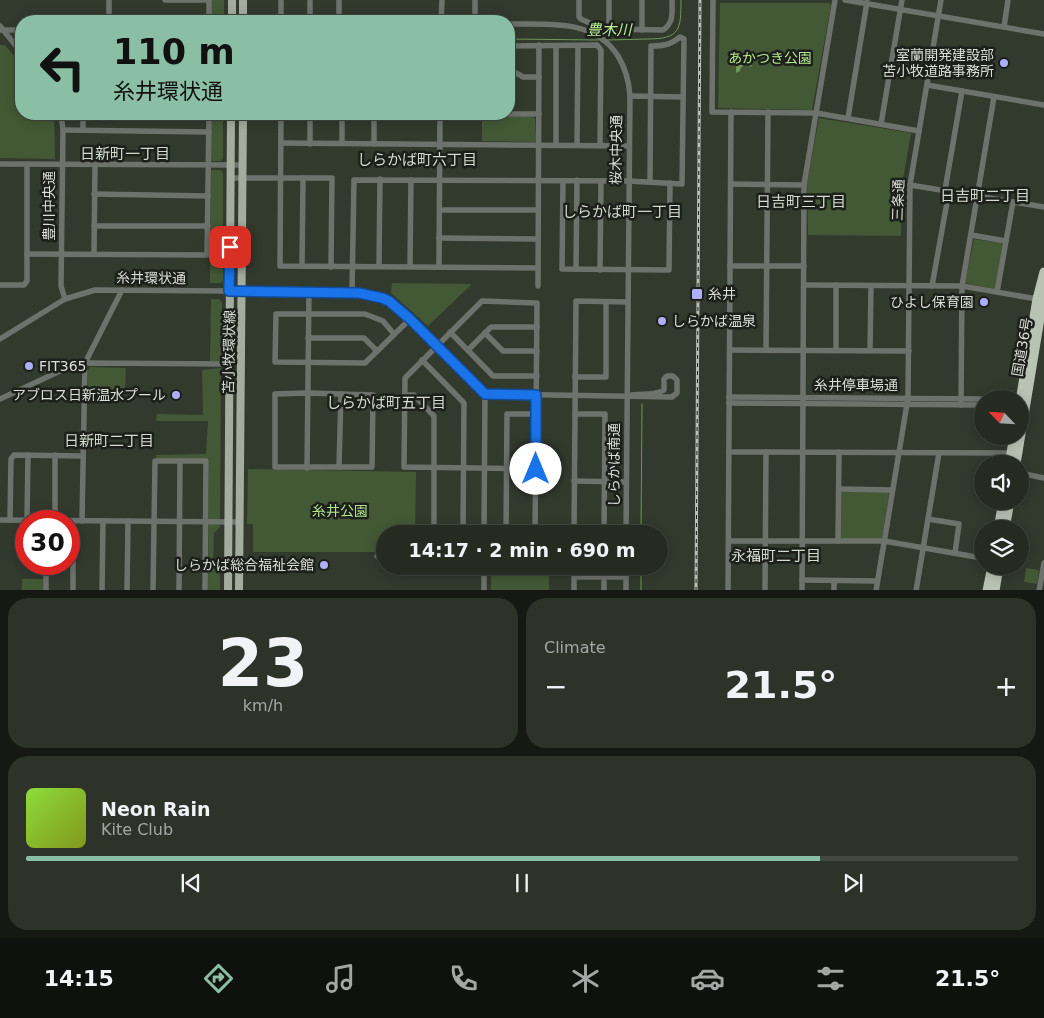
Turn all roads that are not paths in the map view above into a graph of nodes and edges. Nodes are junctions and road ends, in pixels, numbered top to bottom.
1 (109, 0) edge
2 (166, 0) edge
3 (209, 0) edge
4 (232, 0) edge
5 (243, 0) edge
6 (281, 0) edge
7 (310, 0) edge
8 (339, 0) edge
9 (442, 0) edge
10 (475, 0) edge
11 (579, 0) edge
12 (609, 0) edge
13 (642, 0) edge
14 (672, 0) edge
15 (713, 0) edge
16 (835, 0) edge
17 (845, 0) edge
18 (902, 0) edge
19 (941, 0) edge
20 (1008, 0) edge
21 (867, 2) edge
22 (900, 10) junction
23 (109, 15) edge
24 (209, 15) edge
25 (232, 15) edge
26 (243, 15) edge
27 (280, 15) edge
28 (310, 15) edge
29 (339, 15) edge
30 (441, 15) edge
31 (475, 15) edge
32 (938, 16) junction
33 (515, 24) edge
34 (1004, 27) junction
35 (1, 29) edge
36 (15, 30) edge
37 (609, 30) junction
38 (642, 30) junction
39 (1044, 34) edge
40 (15, 45) edge
41 (515, 46) edge
42 (539, 46) junction
43 (556, 46) junction
44 (578, 46) junction
45 (515, 72) edge
46 (539, 77) junction
47 (927, 85) junction
48 (962, 91) junction
49 (630, 96) junction
50 (651, 96) junction
51 (994, 96) junction
52 (683, 97) junction
53 (1044, 105) edge
54 (732, 112) junction
55 (768, 112) junction
56 (816, 113) junction
57 (515, 114) edge
58 (539, 114) junction
59 (848, 118) junction
60 (62, 120) edge
61 (84, 120) edge
62 (209, 120) edge
63 (231, 120) edge
64 (243, 120) edge
65 (281, 120) edge
66 (310, 120) edge
67 (342, 120) edge
68 (374, 120) edge
69 (440, 120) edge
70 (881, 124) junction
71 (63, 130) junction
72 (83, 130) junction
73 (919, 131) junction
74 (209, 132) junction
75 (281, 143) junction
76 (342, 143) junction
77 (310, 144) junction
78 (374, 144) junction
79 (440, 144) junction
80 (539, 145) junction
81 (556, 145) junction
82 (577, 145) junction
83 (600, 145) junction
84 (629, 146) junction
85 (0, 164) edge
86 (27, 164) junction
87 (62, 164) junction
88 (95, 164) junction
89 (208, 165) junction
90 (230, 165) junction
91 (243, 165) junction
92 (230, 178) junction
93 (243, 178) junction
94 (281, 178) junction
95 (303, 178) junction
96 (380, 179) junction
97 (411, 180) junction
98 (440, 180) junction
99 (577, 180) junction
100 (538, 181) junction
101 (563, 181) junction
102 (602, 181) junction
103 (628, 181) junction
104 (650, 182) junction
105 (670, 183) junction
106 (731, 184) junction
107 (767, 184) junction
108 (804, 184) junction
109 (910, 185) junction
110 (947, 191) junction
111 (94, 194) junction
112 (208, 196) junction
113 (978, 196) junction
114 (1013, 202) junction
115 (1044, 207) edge
116 (440, 210) junction
117 (538, 210) junction
118 (94, 226) junction
119 (208, 226) junction
120 (971, 235) junction
121 (439, 238) junction
122 (538, 239) junction
123 (1006, 241) junction
124 (27, 254) junction
125 (61, 254) junction
126 (94, 254) junction
127 (302, 266) junction
128 (352, 266) junction
129 (379, 266) junction
130 (410, 266) junction
131 (438, 266) junction
132 (730, 266) junction
133 (767, 266) junction
134 (804, 266) junction
135 (331, 267) junction
136 (538, 268) junction
137 (576, 269) junction
138 (600, 270) junction
139 (628, 270) junction
140 (1044, 272) edge
141 (0, 285) edge
142 (804, 285) junction
143 (836, 285) junction
144 (538, 286) dead end
145 (871, 286) junction
146 (909, 286) junction
147 (932, 286) junction
148 (962, 286) junction
149 (122, 290) junction
150 (229, 291) junction
151 (242, 291) junction
152 (309, 292) junction
153 (352, 292) junction
154 (997, 292) junction
155 (1040, 296) edge
156 (65, 298) junction
157 (606, 302) junction
158 (628, 302) junction
159 (309, 314) junction
160 (410, 319) junction
161 (537, 327) junction
162 (450, 332) junction
163 (1041, 332) edge
164 (485, 333) junction
165 (394, 334) junction
166 (1, 337) edge
167 (308, 338) junction
168 (437, 346) junction
169 (468, 350) junction
170 (730, 350) junction
171 (766, 350) junction
172 (803, 350) junction
173 (836, 350) junction
174 (870, 350) junction
175 (377, 351) junction
176 (537, 351) junction
177 (909, 351) junction
178 (422, 360) junction
179 (308, 362) junction
180 (85, 363) junction
181 (229, 364) junction
182 (537, 376) junction
183 (575, 377) junction
184 (1024, 390) edge
185 (1025, 390) edge
186 (308, 393) junction
187 (341, 394) junction
188 (485, 394) junction
189 (405, 395) junction
190 (536, 395) junction
191 (575, 395) junction
192 (627, 396) junction
193 (0, 399) edge
194 (729, 400) junction
195 (974, 400) edge
196 (803, 401) junction
197 (908, 401) junction
198 (961, 402) junction
199 (974, 404) edge
200 (536, 414) junction
201 (575, 414) junction
202 (1015, 445) edge
203 (1016, 445) edge
204 (729, 452) junction
205 (766, 452) junction
206 (802, 452) junction
207 (839, 452) junction
208 (899, 452) junction
209 (939, 453) junction
210 (1015, 453) junction
211 (28, 455) junction
212 (55, 455) junction
213 (83, 456) junction
214 (180, 461) junction
215 (339, 467) junction
216 (307, 468) junction
217 (434, 468) junction
218 (463, 468) junction
219 (485, 468) junction
220 (506, 468) junction
221 (536, 469) junction
222 (1029, 475) edge
223 (1044, 478) edge
224 (574, 481) junction
225 (605, 481) junction
226 (626, 482) junction
227 (839, 489) junction
228 (892, 490) junction
229 (27, 510) edge
230 (54, 510) edge
231 (928, 519) junction
232 (0, 520) edge
233 (10, 520) junction
234 (15, 520) edge
235 (82, 521) joint
236 (103, 521) junction
237 (128, 521) junction
238 (154, 521) junction
239 (180, 521) junction
240 (205, 522) junction
241 (228, 522) junction
242 (239, 522) junction
243 (434, 525) edge
244 (463, 525) edge
245 (484, 525) edge
246 (506, 525) edge
247 (535, 525) edge
248 (574, 525) edge
249 (604, 525) edge
250 (626, 525) edge
251 (729, 541) junction
252 (766, 541) junction
253 (802, 541) junction
254 (838, 541) junction
255 (884, 541) junction
256 (923, 548) junction
257 (955, 553) junction
258 (974, 557) edge
259 (1044, 563) edge
260 (46, 575) edge
261 (73, 575) edge
262 (484, 575) edge
263 (990, 575) edge
264 (997, 575) edge
265 (604, 577) junction
266 (626, 577) joint
267 (802, 580) junction
268 (834, 581) junction
269 (877, 581) junction
270 (46, 590) edge
271 (73, 590) edge
272 (102, 590) edge
273 (127, 590) edge
274 (153, 590) edge
275 (180, 590) edge
276 (205, 590) edge
277 (228, 590) edge
278 (239, 590) edge
279 (484, 590) edge
280 (574, 590) edge
281 (604, 590) edge
282 (626, 590) edge
283 (728, 590) edge
284 (765, 590) edge
285 (802, 590) edge
286 (834, 590) edge
287 (876, 590) edge
288 (916, 590) edge
289 (988, 590) edge
290 (994, 590) edge
291 (1039, 590) edge

1 - 23 street
2 - 3 street
3 - 24 street
4 - 25 main road
5 - 26 main road
6 - 27 street
7 - 28 street
8 - 29 street
9 - 30 street
10 - 31 street
11 - 37 street
12 - 37 street
13 - 38 street
14 - 38 street
15 - 54 street
16 - 56 street
17 - 21 street
18 - 22 street
19 - 32 street, 三条通
20 - 34 street
21 - 22 street
21 - 59 street
22 - 32 street
22 - 70 street
32 - 34 street
32 - 47 street, 三条通
33 - 49 street, 桜木中央通
34 - 39 street
35 - 36 street
35 - 40 street
37 - 38 street
41 - 42 street
42 - 43 street
42 - 46 street
43 - 44 street
43 - 81 street
44 - 82 street
44 - 83 street
45 - 46 street
46 - 58 street
47 - 48 street
47 - 73 street, 三条通
48 - 51 street
48 - 110 street
49 - 50 street
49 - 84 street, 桜木中央通
50 - 52 street
50 - 52 street
50 - 104 street
51 - 53 street
51 - 113 street
52 - 105 street
54 - 55 street
54 - 106 street
55 - 56 street
55 - 107 street
56 - 59 street
56 - 108 street
57 - 58 street
58 - 80 street
59 - 70 street
60 - 71 street, 豊川中央通
61 - 72 street
62 - 74 street
63 - 90 main road, 苫小牧環状線
64 - 91 main road, 苫小牧環状線
65 - 75 street
66 - 77 street
67 - 76 street
68 - 78 street
69 - 79 street
70 - 73 street
71 - 72 street
71 - 87 street, 豊川中央通
72 - 74 street
73 - 109 street, 三条通
74 - 89 street
75 - 77 street
75 - 94 street
76 - 77 street
76 - 78 street
78 - 79 street
79 - 80 street
79 - 98 street
80 - 81 street
80 - 100 street
81 - 82 street
82 - 83 street
83 - 84 street
84 - 103 street, 桜木中央通
85 - 86 street
86 - 87 street
86 - 124 street
87 - 88 street
87 - 125 street, 豊川中央通
88 - 89 street
88 - 111 street
89 - 90 street
89 - 112 street
90 - 91 street
90 - 92 main road, 苫小牧環状線
91 - 93 main road, 苫小牧環状線
92 - 93 street
92 - 150 main road, 苫小牧環状線
93 - 94 street
93 - 151 main road, 苫小牧環状線
94 - 95 street
94 - 127 street
95 - 127 street
95 - 135 street
96 - 97 street
96 - 128 street
96 - 129 street
97 - 98 street
97 - 130 street
98 - 100 street
98 - 116 street
99 - 101 street
99 - 102 street
99 - 137 street
100 - 101 street
100 - 117 street
101 - 137 street
102 - 103 street
102 - 138 street
103 - 104 street
103 - 139 street, 桜木中央通
104 - 105 street
105 - 139 street
106 - 107 street
106 - 132 street
107 - 108 street
107 - 133 street
108 - 134 street
109 - 110 street
109 - 146 street, 三条通
110 - 113 street
110 - 147 street
111 - 112 street
111 - 118 street
112 - 119 street
113 - 114 street
113 - 120 street
114 - 115 street
114 - 123 street
116 - 117 street
116 - 121 street
117 - 122 street
118 - 119 street
118 - 126 street
119 - 126 street
120 - 123 street
120 - 148 street
121 - 122 street
121 - 131 street
122 - 136 street
123 - 154 street
124 - 125 street
124 - 141 street
125 - 126 street
125 - 156 street, 豊川中央通
127 - 135 street
128 - 129 street
128 - 135 street
128 - 153 street
129 - 130 street
130 - 131 street
131 - 136 street
132 - 133 street
132 - 170 street
133 - 134 street
133 - 171 street
134 - 142 street
136 - 144 street
137 - 138 street
138 - 139 street
139 - 158 street, 桜木中央通
140 - 155 highway, 国道36号
142 - 143 street
142 - 172 street
143 - 145 street
143 - 173 street
145 - 146 street
145 - 174 street
146 - 147 street
146 - 177 street, 三条通
147 - 148 street
148 - 154 street
148 - 198 street
149 - 150 street, 糸井環状通
149 - 156 street, 糸井環状通
149 - 180 street
150 - 151 street, 糸井環状通
150 - 181 main road, 苫小牧環状線
151 - 152 street, 糸井環状通
151 - 242 main road, 苫小牧環状線
152 - 153 street, 糸井環状通
152 - 159 street
153 - 160 street, 糸井環状通
154 - 155 street
155 - 163 highway, 国道36号
155 - 184 highway, 国道36号
156 - 166 street, 糸井環状通
157 - 158 street
157 - 183 street
157 - 183 street
158 - 192 street, 桜木中央通
159 - 165 street
159 - 167 street
159 - 179 street
160 - 165 street
160 - 168 street, 糸井環状通
161 - 162 street
161 - 164 street
161 - 176 street
162 - 168 street
162 - 169 street
163 - 185 highway, 国道36号
164 - 169 street
164 - 176 street
165 - 175 street
167 - 175 street
167 - 179 street
168 - 178 street
168 - 188 street, 糸井環状通
169 - 182 street
170 - 171 street
170 - 194 street
171 - 172 street
172 - 173 street
172 - 196 street
173 - 174 street
174 - 177 street
175 - 179 street
176 - 182 street
177 - 197 street, 三条通
178 - 189 street
178 - 218 street
179 - 186 street
180 - 181 street
180 - 193 street
180 - 213 street
181 - 241 main road, 苫小牧環状線
182 - 190 street
183 - 191 street
186 - 187 street
186 - 216 street
186 - 216 street
187 - 215 street
187 - 215 street
188 - 190 street
188 - 219 street
189 - 217 street
189 - 217 street
190 - 191 street
190 - 200 street
191 - 192 street
191 - 201 street
192 - 192 street
192 - 226 street, しらかば南通
194 - 196 street, 糸井停車場通
194 - 204 street
195 - 198 street, 糸井停車場通
196 - 197 street, 糸井停車場通
196 - 206 street
197 - 198 street, 糸井停車場通
197 - 208 street, 三条通
198 - 199 street, 糸井停車場通
200 - 220 street
200 - 221 street
201 - 224 street
201 - 225 street
202 - 210 highway, 国道36号
203 - 210 highway, 国道36号
204 - 205 street
204 - 251 street
205 - 206 street
205 - 252 street
206 - 207 street
206 - 253 street
207 - 208 street
207 - 227 street
208 - 209 street
208 - 228 street, 三条通
209 - 210 street
209 - 231 street
211 - 212 street
211 - 229 street
211 - 233 street
212 - 213 street
212 - 230 street
213 - 235 street
214 - 238 street
214 - 239 street
214 - 240 street
215 - 216 street
217 - 218 street
217 - 243 street
218 - 219 street
218 - 244 street
219 - 220 street
219 - 245 street
220 - 221 street
220 - 246 street
221 - 247 street
222 - 223 street
224 - 225 street
224 - 248 street
225 - 226 street
225 - 249 street
226 - 250 street, しらかば南通
227 - 228 street
227 - 254 street
228 - 255 street, 三条通
231 - 256 street
231 - 257 street
232 - 233 street
233 - 234 street
235 - 236 street
236 - 237 street
236 - 272 street
237 - 238 street
237 - 273 street
238 - 239 street
238 - 274 street
239 - 240 street
239 - 275 street
240 - 241 street
240 - 276 street
241 - 242 street
241 - 277 main road, 苫小牧環状線
242 - 278 main road, 苫小牧環状線
251 - 252 street
251 - 283 street
252 - 253 street
252 - 284 street
253 - 254 street
253 - 267 street
254 - 255 street
255 - 256 street
255 - 269 street, 三条通
256 - 257 street
256 - 288 street
257 - 258 street
259 - 291 street
260 - 270 street
261 - 271 street
262 - 279 street
263 - 289 highway
264 - 290 highway
265 - 266 street
265 - 280 street
265 - 281 street
266 - 282 street
267 - 268 street
267 - 285 street
268 - 269 street
268 - 286 street
269 - 287 street, 三条通

